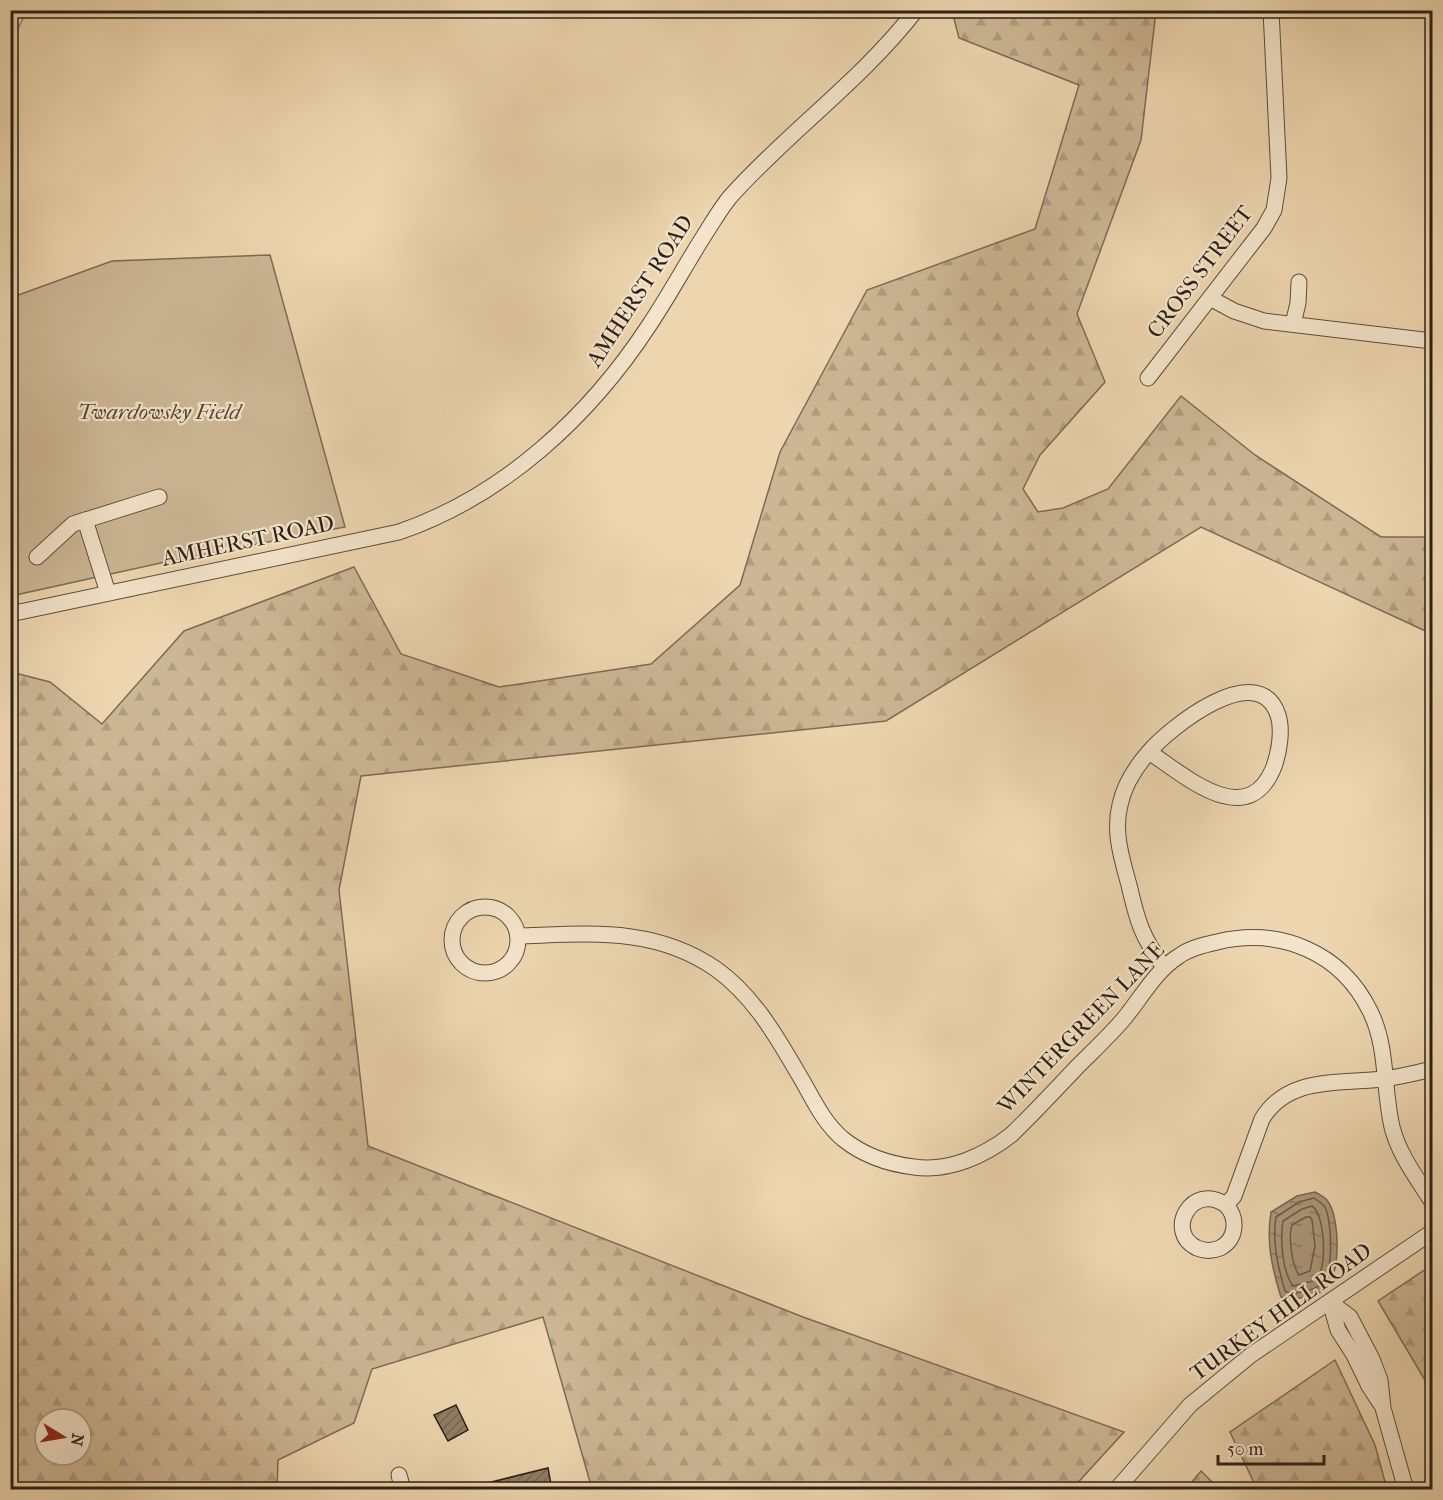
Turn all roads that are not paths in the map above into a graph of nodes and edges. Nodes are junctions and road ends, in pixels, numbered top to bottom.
1 (18, 10) edge
2 (916, 10) edge
3 (1271, 10) edge
4 (10, 27) edge
5 (1299, 282) dead end
6 (1210, 298) junction
7 (1293, 324) junction
8 (1432, 341) edge
9 (1148, 378) dead end
10 (159, 497) dead end
11 (85, 520) junction
12 (37, 557) dead end
13 (108, 594) junction
14 (10, 614) edge
15 (1149, 752) junction
16 (518, 936) junction
17 (1164, 967) junction
18 (1432, 1069) edge
19 (1385, 1079) junction
20 (1432, 1202) edge
21 (1226, 1204) dead end
22 (1432, 1232) edge
23 (1330, 1302) junction
24 (1116, 1490) edge
25 (1406, 1490) edge

1 - 4 street
2 - 13 street, AMHERST ROAD
3 - 6 street, CROSS STREET
5 - 7 street
6 - 7 street
6 - 9 street, CROSS STREET
7 - 8 street
10 - 11 street
11 - 12 street
11 - 13 street
13 - 14 street, AMHERST ROAD
15 - 15 street
15 - 17 street
16 - 16 street
16 - 17 street, WINTERGREEN LANE
17 - 19 street, WINTERGREEN LANE
18 - 19 street
19 - 20 street, WINTERGREEN LANE
19 - 21 street
22 - 23 street, TURKEY HILL ROAD
23 - 24 street, TURKEY HILL ROAD
23 - 25 street

